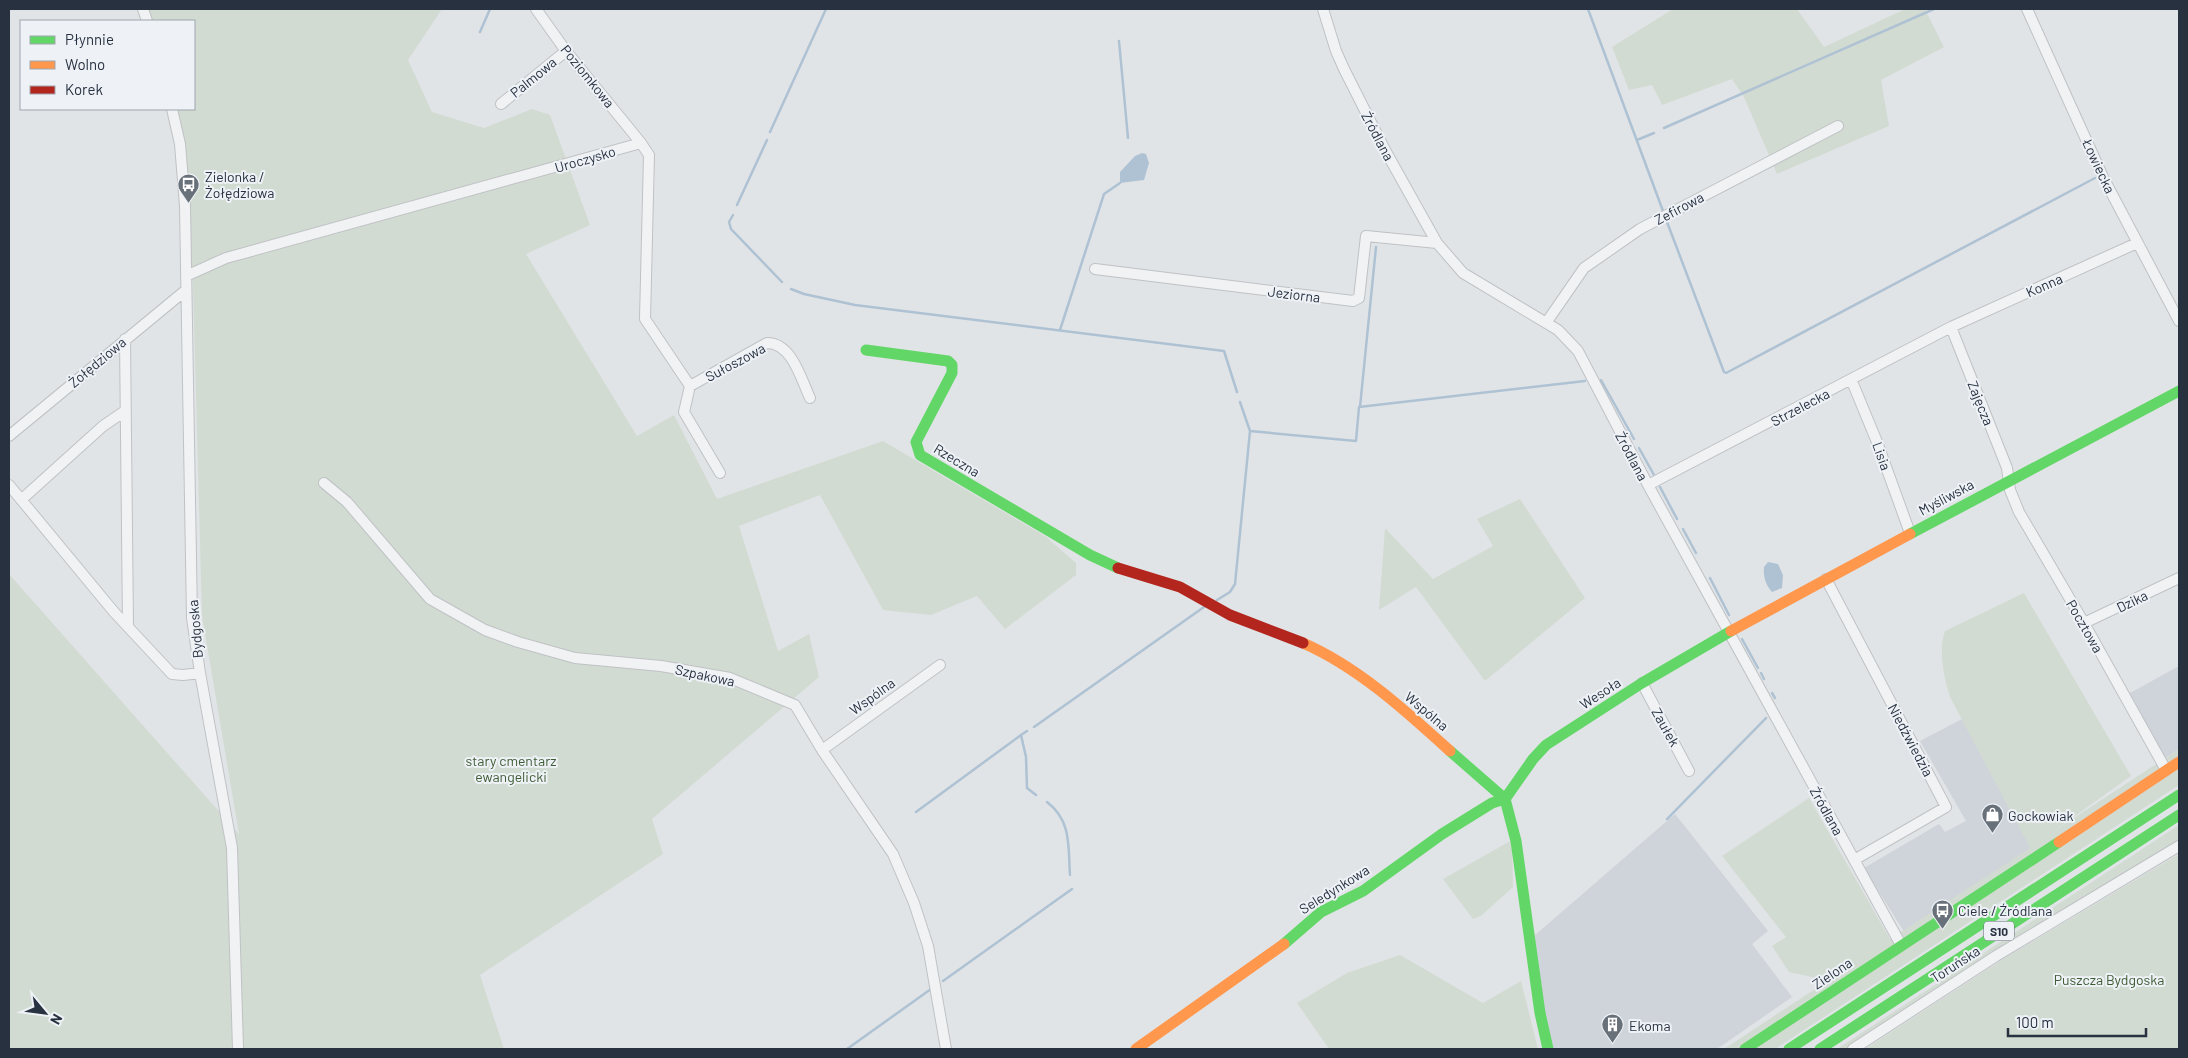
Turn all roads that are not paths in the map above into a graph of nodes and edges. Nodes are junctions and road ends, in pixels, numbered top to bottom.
1 (536, 9) edge
2 (1323, 9) edge
3 (2027, 9) edge
4 (566, 51) junction
5 (501, 104) dead end
6 (172, 110) edge
7 (1838, 126) dead end
8 (642, 142) junction
9 (1437, 243) junction
10 (2137, 243) junction
11 (1095, 269) dead end
12 (186, 276) junction
13 (186, 290) junction
14 (2179, 320) edge
15 (1546, 323) junction
16 (1951, 327) junction
17 (125, 339) junction
18 (866, 350) dead end
19 (1851, 379) junction
20 (690, 386) junction
21 (2179, 390) edge
22 (810, 398) dead end
23 (125, 411) junction
24 (9, 436) edge
25 (720, 473) dead end
26 (2010, 480) junction
27 (324, 483) dead end
28 (9, 485) edge
29 (1648, 486) junction
30 (21, 500) junction
31 (1910, 533) junction
32 (1090, 555) joint
33 (2179, 578) edge
34 (1826, 579) junction
35 (2084, 624) junction
36 (128, 626) junction
37 (1729, 632) junction
38 (940, 665) dead end
39 (200, 673) junction
40 (1642, 683) junction
41 (822, 750) junction
42 (2179, 762) edge
43 (2166, 770) junction
44 (1690, 771) dead end
45 (2179, 795) edge
46 (1505, 799) junction
47 (2179, 815) edge
48 (2179, 846) edge
49 (1854, 860) junction
50 (1901, 945) junction
51 (238, 1049) edge
52 (946, 1049) edge
53 (1136, 1049) edge
54 (1548, 1049) edge
55 (1745, 1049) edge
56 (1789, 1049) edge
57 (1820, 1049) edge
58 (1853, 1049) edge

1 - 4 street, Poziomkowa
2 - 9 street, Źródlana
3 - 10 street, Łowiecka
4 - 5 street, Palmowa
4 - 8 street, Poziomkowa
6 - 12 street, Bydgoska
7 - 15 street, Zefirowa
8 - 12 street, Uroczysko
8 - 20 street
9 - 11 street, Jeziorna
9 - 15 street, Źródlana
10 - 14 street, Łowiecka
10 - 16 street, Konna
12 - 13 street, Bydgoska
13 - 17 street, Żołędziowa
13 - 39 street, Bydgoska
15 - 29 street, Źródlana
16 - 19 street, Strzelecka
16 - 26 street, Zajęcza
17 - 23 street
17 - 24 street, Żołędziowa
18 - 32 main road, Rzeczna
19 - 29 street, Strzelecka
19 - 31 street, Lisia
20 - 22 street, Sułoszowa
20 - 25 street
21 - 26 main road, Myśliwska
23 - 30 street
23 - 36 street
26 - 31 main road, Myśliwska
26 - 35 street, Pocztowa
27 - 41 street, Szpakowa
28 - 30 street
29 - 37 street, Źródlana
30 - 36 street
31 - 34 main road, Myśliwska
32 - 46 main road, Wspólna
33 - 35 street, Dzika
34 - 37 main road, Myśliwska
34 - 49 street, Niedźwiedzia
35 - 43 street, Pocztowa
36 - 39 street
37 - 40 main road, Wesoła
37 - 49 street, Źródlana
38 - 41 street, Wspólna
39 - 51 street, Bydgoska
40 - 44 street, Zaułek
40 - 46 main road, Wesoła
41 - 52 street, Szpakowa
42 - 43 main road
43 - 50 main road, Zielona
45 - 56 main road, S10
46 - 53 main road, Seledynkowa
46 - 54 main road
47 - 57 main road, S10
48 - 58 street, Toruńska
49 - 50 street, Źródlana
50 - 55 main road, Zielona

